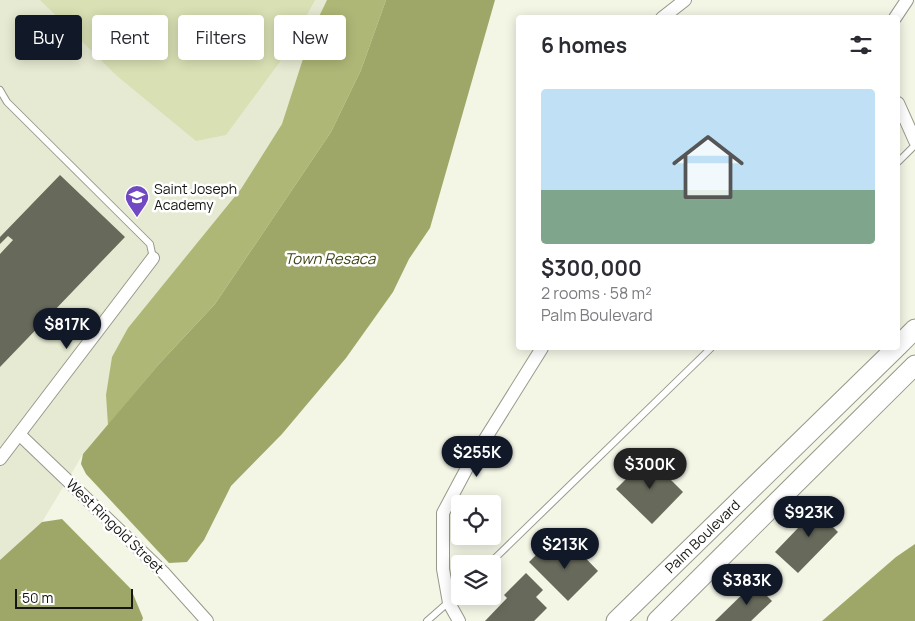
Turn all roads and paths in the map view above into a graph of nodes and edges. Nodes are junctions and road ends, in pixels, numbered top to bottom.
1 (685, 0) edge
2 (907, 0) edge
3 (666, 15) edge
4 (897, 15) edge
5 (0, 90) edge
6 (7, 102) junction
7 (0, 107) edge
8 (900, 108) edge
9 (915, 143) edge
10 (900, 160) edge
11 (153, 258) joint
12 (915, 329) edge
13 (900, 344) edge
14 (541, 350) edge
15 (709, 350) edge
16 (894, 350) edge
17 (915, 365) edge
18 (20, 434) junction
19 (0, 458) edge
20 (498, 555) edge
21 (449, 603) junction
22 (207, 621) edge
23 (427, 621) edge
24 (458, 621) edge
25 (616, 621) edge
26 (657, 621) edge

1 - 3 street
2 - 4 street
5 - 6 lane
6 - 7 lane
6 - 11 lane
8 - 9 street
9 - 10 lane
11 - 18 street
12 - 13 main road, Palm Boulevard
14 - 21 street
15 - 20 lane
16 - 25 main road, Palm Boulevard
17 - 26 main road, Palm Boulevard
18 - 19 street
18 - 22 street, West Ringold Street
21 - 23 lane
21 - 24 street

